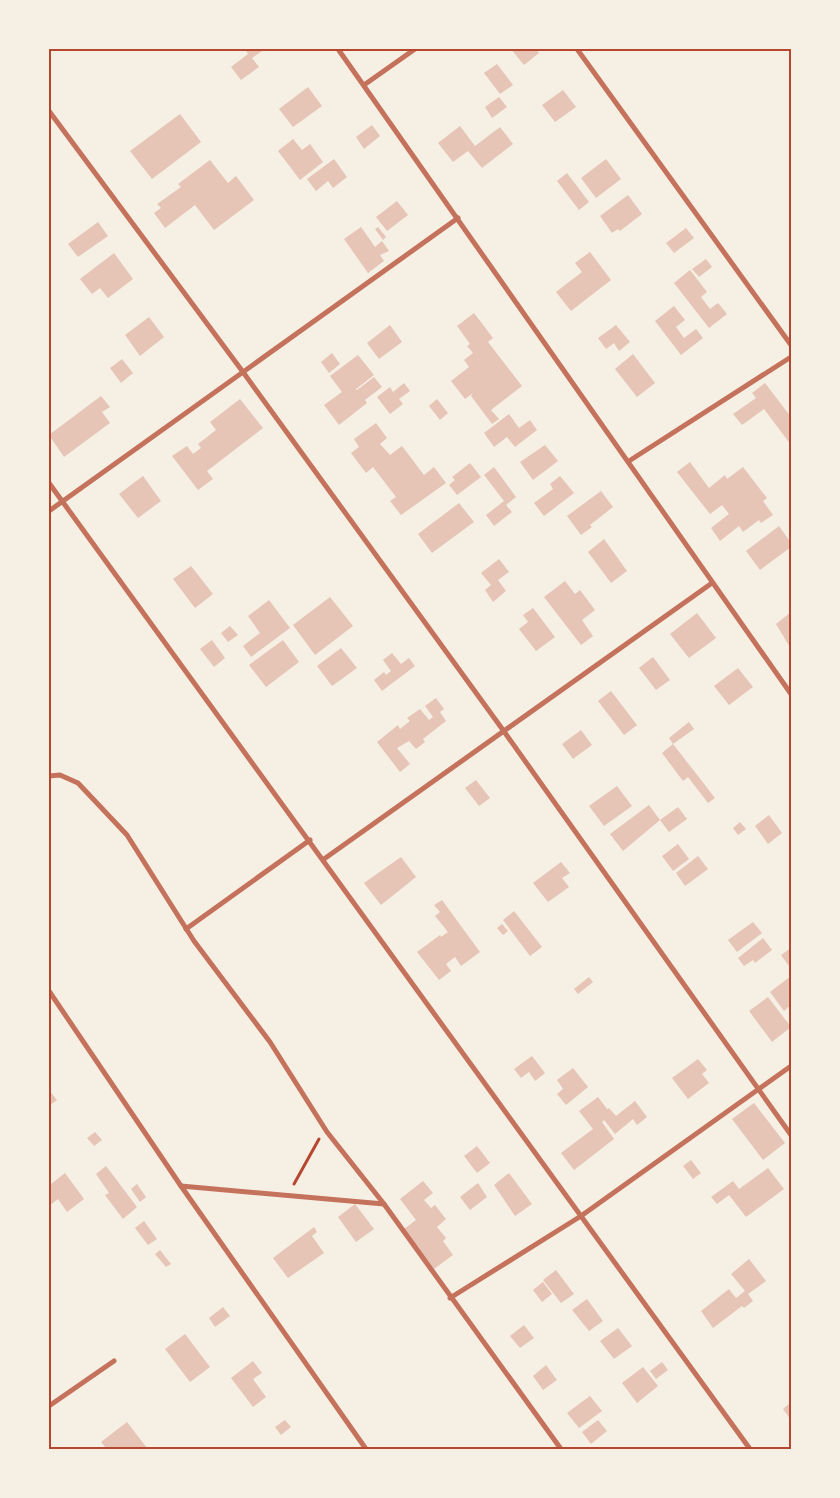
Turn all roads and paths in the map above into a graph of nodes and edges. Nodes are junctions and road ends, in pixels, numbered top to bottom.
1 (338, 49) edge
2 (415, 49) edge
3 (577, 49) edge
4 (364, 85) junction
5 (49, 110) edge
6 (458, 218) junction
7 (791, 345) edge
8 (791, 357) edge
9 (243, 372) junction
10 (629, 461) junction
11 (49, 482) edge
12 (62, 502) junction
13 (49, 511) edge
14 (712, 583) junction
15 (791, 694) edge
16 (503, 730) junction
17 (49, 776) edge
18 (310, 840) junction
19 (324, 859) junction
20 (186, 929) junction
21 (49, 991) edge
22 (791, 1066) edge
23 (758, 1088) junction
24 (327, 1132) junction
25 (791, 1135) edge
26 (181, 1186) junction
27 (287, 1195) junction
28 (384, 1204) junction
29 (581, 1216) junction
30 (450, 1298) junction
31 (114, 1361) dead end
32 (49, 1406) edge
33 (366, 1449) edge
34 (562, 1449) edge
35 (750, 1449) edge

1 - 4 street
2 - 4 street
3 - 7 street
4 - 6 street
5 - 9 street
6 - 9 street
6 - 10 street
8 - 10 street
9 - 12 street
9 - 16 street
10 - 14 street
11 - 12 street
12 - 13 street
12 - 18 street
14 - 15 street
14 - 16 street
16 - 19 street
16 - 23 street
17 - 20 street
18 - 19 street
18 - 20 street
19 - 29 street
20 - 24 street
21 - 26 street
22 - 23 street
23 - 25 street
23 - 29 street
24 - 27 path
24 - 28 street
26 - 27 street
26 - 33 street
27 - 28 street
28 - 30 street
29 - 30 street
29 - 35 street
30 - 34 street
31 - 32 street

